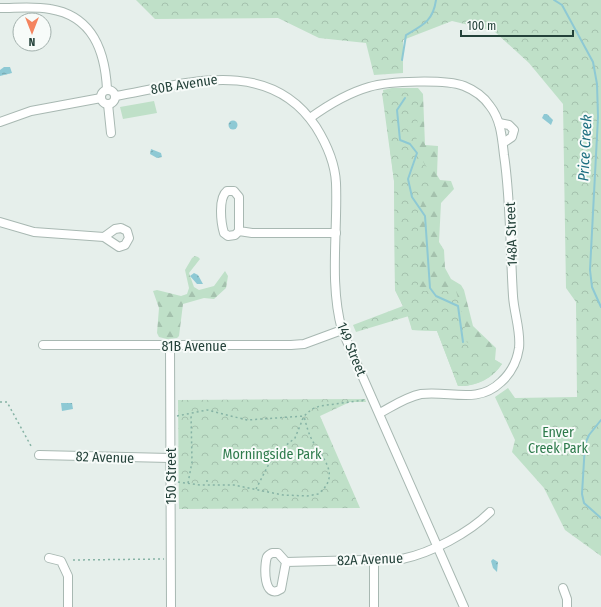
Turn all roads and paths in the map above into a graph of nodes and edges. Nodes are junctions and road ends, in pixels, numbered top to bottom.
1 (0, 8) edge
2 (107, 89) junction
3 (116, 96) junction
4 (101, 98) junction
5 (108, 104) junction
6 (310, 118) junction
7 (0, 122) edge
8 (499, 123) junction
9 (111, 133) dead end
10 (503, 142) junction
11 (0, 222) edge
12 (239, 231) junction
13 (336, 233) junction
14 (104, 237) dead end
15 (342, 330) junction
16 (43, 345) dead end
17 (170, 346) junction
18 (373, 400) junction
19 (0, 402) edge
20 (380, 412) junction
21 (191, 414) junction
22 (177, 416) dead end
23 (304, 416) junction
24 (31, 446) dead end
25 (39, 455) dead end
26 (170, 458) junction
27 (207, 480) dead end
28 (177, 482) dead end
29 (188, 483) junction
30 (208, 485) junction
31 (256, 489) junction
32 (490, 512) dead end
33 (437, 546) junction
34 (49, 558) dead end
35 (166, 559) dead end
36 (73, 560) dead end
37 (374, 561) junction
38 (286, 562) junction
39 (563, 588) dead end
40 (68, 607) edge
41 (172, 607) edge
42 (374, 607) edge
43 (464, 607) edge
44 (567, 607) edge

1 - 2 street
2 - 3 street
2 - 4 street
3 - 5 street
3 - 6 street, 80B Avenue
4 - 5 street
4 - 7 street
5 - 9 street
6 - 8 street, 148A Street
6 - 13 street, 149 Street
8 - 10 street, 148A Street
8 - 10 street
10 - 20 street, 148A Street
11 - 14 street
12 - 12 street
12 - 13 street
13 - 15 street, 149 Street
15 - 17 street, 81B Avenue
15 - 18 street, 149 Street
16 - 17 street, 81B Avenue
17 - 26 street, 150 Street
18 - 20 street, 149 Street
18 - 23 path
19 - 24 path
20 - 33 street, 149 Street
21 - 22 path
21 - 23 path
21 - 29 path
23 - 31 path
23 - 31 path
25 - 26 street, 82 Avenue
26 - 41 street, 150 Street
27 - 30 path
28 - 29 path
29 - 30 path
30 - 31 path
32 - 33 street, 82A Avenue
33 - 37 street, 82A Avenue
33 - 43 street, 149 Street
34 - 40 street
35 - 36 path
37 - 38 street, 82A Avenue
37 - 42 street
38 - 38 street
39 - 44 street

